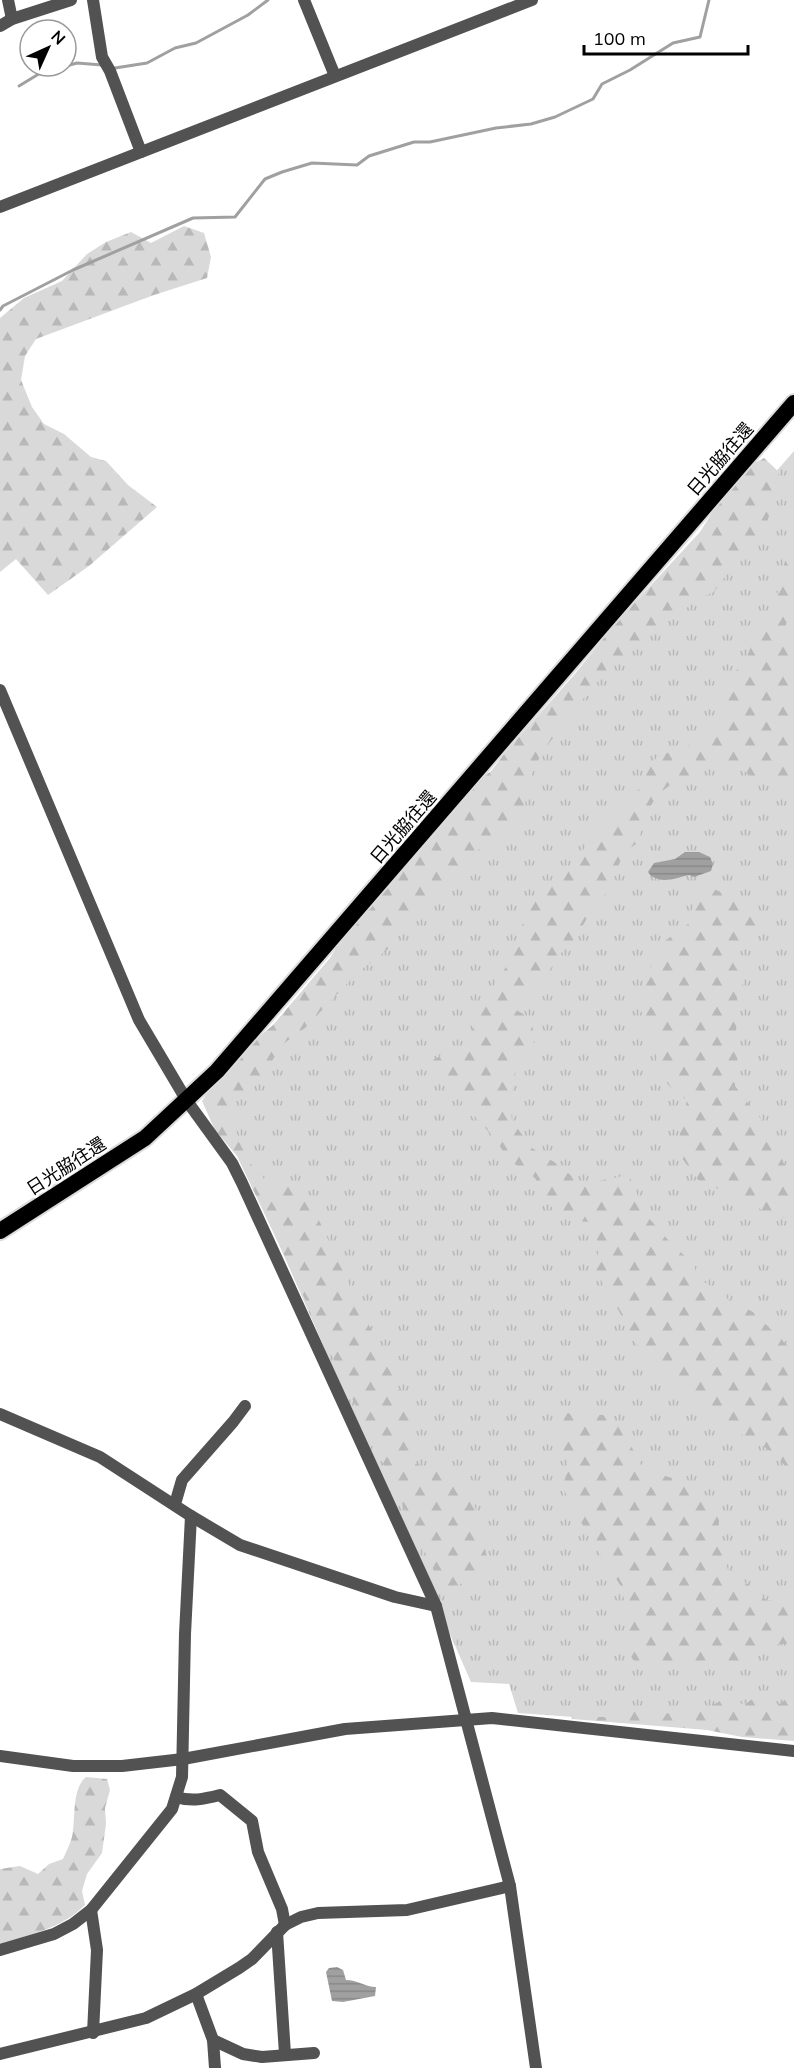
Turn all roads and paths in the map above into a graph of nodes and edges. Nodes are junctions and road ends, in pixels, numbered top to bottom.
1 (8, 0) edge
2 (70, 0) edge
3 (93, 0) edge
4 (304, 0) edge
5 (532, 0) edge
6 (12, 20) junction
7 (0, 26) edge
8 (335, 76) junction
9 (141, 152) junction
10 (0, 207) edge
11 (794, 403) edge
12 (0, 690) edge
13 (187, 1101) junction
14 (0, 1231) edge
15 (245, 1406) dead end
16 (0, 1414) edge
17 (175, 1504) junction
18 (191, 1516) junction
19 (436, 1606) junction
20 (468, 1720) junction
21 (794, 1751) edge
22 (0, 1756) edge
23 (183, 1759) junction
24 (176, 1797) junction
25 (510, 1886) junction
26 (92, 1910) junction
27 (281, 1929) junction
28 (0, 1950) edge
29 (196, 1994) junction
30 (93, 2033) junction
31 (213, 2040) junction
32 (314, 2053) dead end
33 (0, 2054) edge
34 (285, 2054) junction
35 (215, 2068) edge
36 (536, 2068) edge

1 - 6 street
2 - 6 street
3 - 9 street
4 - 8 street
5 - 8 street
6 - 7 street
8 - 9 street
9 - 10 street
11 - 13 highway, 日光脇往還
12 - 13 street
13 - 14 highway, 日光脇往還
13 - 19 street
15 - 17 street
16 - 17 street
17 - 18 street
18 - 19 street
18 - 23 street
19 - 20 street
20 - 21 street
20 - 23 street
20 - 25 street
22 - 23 street
23 - 24 street
24 - 26 street
24 - 27 street
25 - 27 street
25 - 36 street
26 - 28 street
26 - 30 street
27 - 29 street
27 - 34 street
29 - 30 street
29 - 31 street
30 - 33 street
31 - 34 street
31 - 35 street
32 - 34 street

